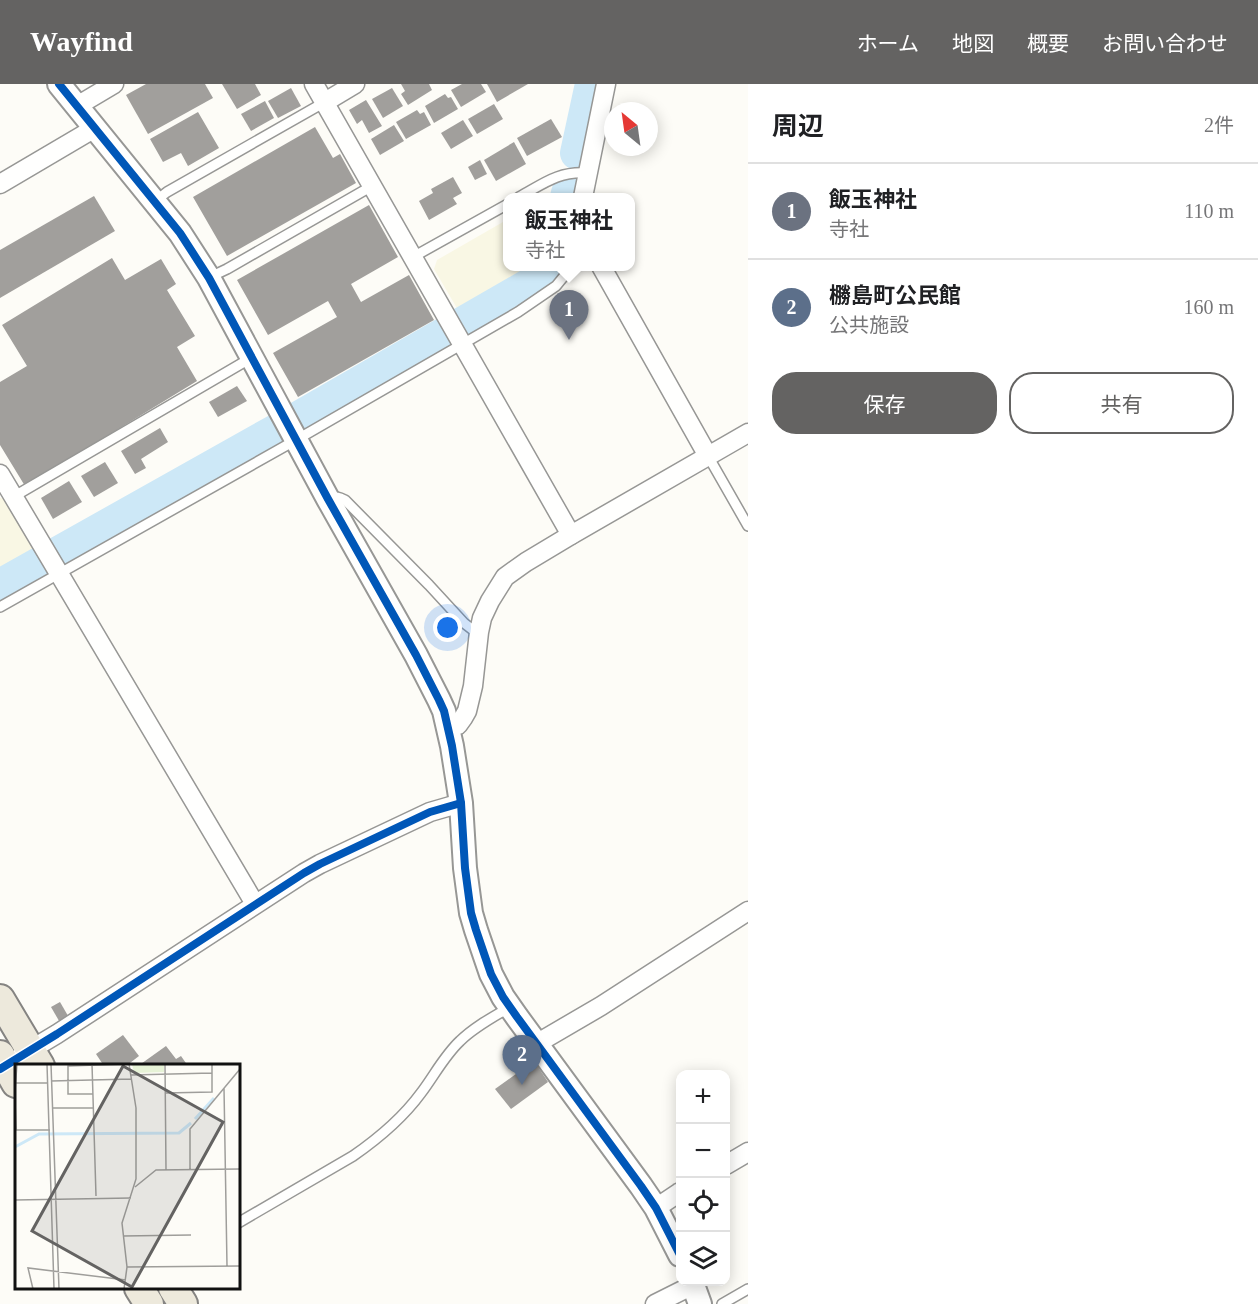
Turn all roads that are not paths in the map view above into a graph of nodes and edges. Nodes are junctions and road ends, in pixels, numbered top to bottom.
1 (59, 84) edge
2 (114, 84) edge
3 (314, 84) edge
4 (355, 84) edge
5 (606, 84) edge
6 (325, 102) junction
7 (76, 106) junction
8 (95, 128) junction
9 (587, 173) junction
10 (0, 184) edge
11 (372, 186) junction
12 (528, 193) edge
13 (584, 193) edge
14 (154, 202) junction
15 (503, 206) edge
16 (413, 257) junction
17 (566, 271) edge
18 (603, 271) edge
19 (209, 278) junction
20 (460, 339) junction
21 (251, 358) junction
22 (748, 433) edge
23 (294, 437) junction
24 (708, 456) junction
25 (4, 484) edge
26 (328, 499) junction
27 (748, 526) edge
28 (571, 535) junction
29 (57, 571) junction
30 (0, 608) edge
31 (479, 632) junction
32 (448, 727) junction
33 (460, 803) junction
34 (255, 904) junction
35 (748, 911) edge
36 (0, 999) edge
37 (510, 1007) junction
38 (536, 1044) junction
39 (35, 1058) edge
40 (18, 1064) edge
41 (748, 1152) edge
42 (730, 1163) edge
43 (676, 1195) edge
44 (656, 1208) junction
45 (240, 1222) edge
46 (676, 1246) edge
47 (140, 1289) edge
48 (174, 1289) edge
49 (748, 1289) edge
50 (695, 1290) edge
51 (148, 1304) edge
52 (183, 1304) edge
53 (655, 1304) edge
54 (722, 1304) edge

1 - 7 street
2 - 7 street
3 - 6 street
4 - 6 street
5 - 9 street
6 - 11 street
6 - 14 lane
7 - 8 street
8 - 10 street
8 - 14 street
9 - 12 lane
9 - 13 street
11 - 16 street
11 - 19 lane
14 - 19 street
15 - 16 lane
16 - 20 street
17 - 20 lane
18 - 24 street
19 - 21 street
20 - 23 lane
20 - 28 street
21 - 23 street
21 - 25 lane
22 - 24 street
23 - 26 street
23 - 29 lane
24 - 27 lane
24 - 28 street
25 - 29 street
26 - 31 lane
26 - 32 street
28 - 31 street
29 - 30 lane
29 - 34 street
31 - 32 street
32 - 33 street
33 - 34 street
33 - 37 street
34 - 39 street
35 - 38 street
36 - 39 main road
37 - 38 street
37 - 45 lane
38 - 44 street
39 - 40 street
41 - 42 street
43 - 44 street
44 - 46 street
47 - 51 main road
48 - 52 main road
49 - 54 lane
50 - 53 street

